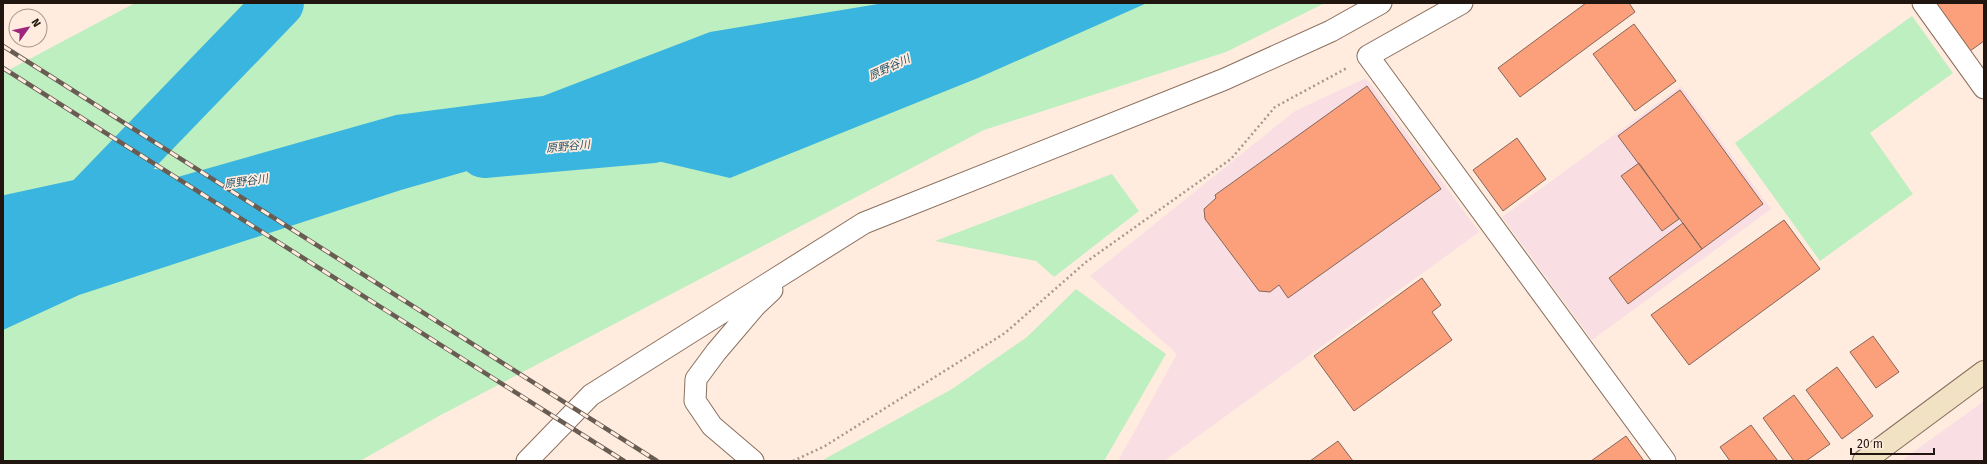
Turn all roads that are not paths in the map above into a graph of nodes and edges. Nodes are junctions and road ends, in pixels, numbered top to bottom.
1 (1381, 3) edge
2 (1462, 3) edge
3 (1923, 3) edge
4 (1984, 88) edge
5 (802, 262) junction
6 (1984, 372) edge
7 (527, 461) edge
8 (753, 461) edge
9 (1665, 461) edge
10 (1864, 461) edge

1 - 5 street
2 - 9 street
3 - 4 street
5 - 7 street
5 - 8 street
6 - 10 street

